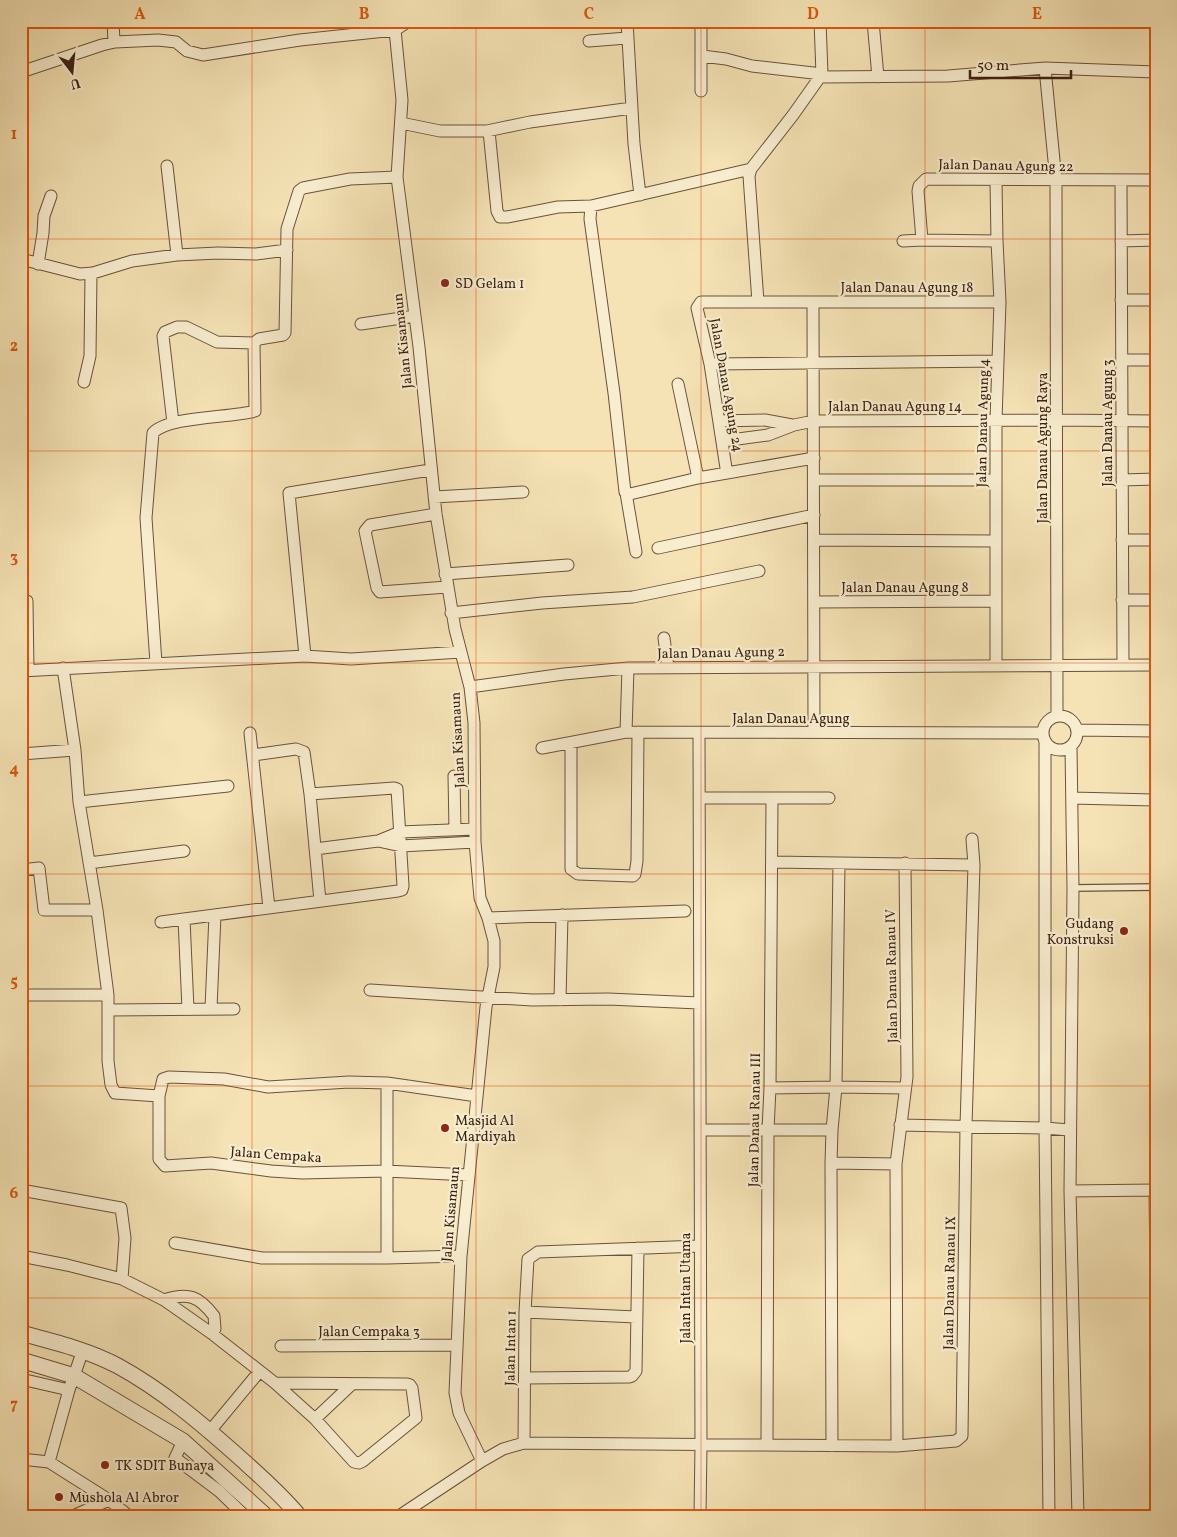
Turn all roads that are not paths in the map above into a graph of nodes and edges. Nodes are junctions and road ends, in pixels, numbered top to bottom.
1 (113, 21) edge
2 (410, 21) edge
3 (627, 21) edge
4 (701, 21) edge
5 (820, 21) edge
6 (873, 21) edge
7 (396, 30) junction
8 (627, 38) junction
9 (589, 41) dead end
10 (114, 42) junction
11 (702, 56) junction
12 (1045, 68) junction
13 (21, 72) edge
14 (1156, 72) edge
15 (821, 75) junction
16 (878, 78) junction
17 (701, 90) dead end
18 (632, 108) junction
19 (401, 123) junction
20 (489, 131) junction
21 (167, 166) dead end
22 (751, 169) junction
23 (397, 177) junction
24 (1156, 180) edge
25 (996, 181) junction
26 (1056, 181) junction
27 (1121, 181) junction
28 (640, 195) junction
29 (51, 196) dead end
30 (591, 206) junction
31 (922, 240) junction
32 (1156, 240) edge
33 (903, 241) dead end
34 (997, 241) junction
35 (1121, 241) junction
36 (287, 250) junction
37 (177, 255) junction
38 (21, 260) edge
39 (38, 264) junction
40 (91, 273) junction
41 (1121, 300) junction
42 (1156, 300) edge
43 (758, 302) junction
44 (1000, 302) junction
45 (814, 303) junction
46 (415, 316) junction
47 (361, 324) dead end
48 (254, 343) junction
49 (1122, 360) junction
50 (1156, 360) edge
51 (998, 361) junction
52 (814, 363) junction
53 (710, 364) junction
54 (84, 382) dead end
55 (678, 384) dead end
56 (996, 420) junction
57 (1057, 420) junction
58 (719, 421) junction
59 (1122, 421) junction
60 (814, 422) junction
61 (1156, 422) edge
62 (173, 423) junction
63 (794, 425) junction
64 (723, 441) junction
65 (814, 458) junction
66 (726, 468) dead end
67 (430, 470) junction
68 (698, 478) junction
69 (814, 480) junction
70 (996, 480) junction
71 (1122, 480) junction
72 (1156, 480) edge
73 (523, 492) dead end
74 (626, 493) junction
75 (434, 497) junction
76 (436, 514) junction
77 (814, 515) junction
78 (814, 540) junction
79 (1122, 540) junction
80 (1156, 540) edge
81 (996, 541) junction
82 (658, 548) dead end
83 (636, 552) dead end
84 (568, 565) dead end
85 (759, 571) dead end
86 (445, 574) junction
87 (447, 587) junction
88 (27, 600) dead end
89 (1122, 600) junction
90 (1156, 600) edge
91 (995, 601) junction
92 (814, 602) junction
93 (452, 613) junction
94 (664, 638) dead end
95 (460, 652) junction
96 (305, 656) junction
97 (156, 663) junction
98 (996, 665) junction
99 (1058, 665) junction
100 (1123, 665) junction
101 (1156, 665) edge
102 (814, 666) junction
103 (63, 668) junction
104 (628, 668) junction
105 (668, 668) junction
106 (25, 671) edge
107 (470, 687) junction
108 (1058, 715) junction
109 (1077, 730) junction
110 (1156, 730) edge
111 (626, 732) junction
112 (638, 732) junction
113 (814, 732) junction
114 (250, 733) dead end
115 (699, 734) junction
116 (1043, 737) junction
117 (571, 743) junction
118 (1071, 746) junction
119 (542, 748) dead end
120 (75, 750) junction
121 (21, 754) edge
122 (252, 756) junction
123 (454, 776) dead end
124 (228, 786) dead end
125 (310, 794) junction
126 (699, 798) junction
127 (772, 798) junction
128 (829, 798) dead end
129 (1072, 798) junction
130 (1154, 800) dead end
131 (79, 802) junction
132 (475, 829) junction
133 (455, 830) junction
134 (400, 832) junction
135 (972, 839) dead end
136 (378, 841) junction
137 (475, 842) junction
138 (401, 846) junction
139 (315, 849) junction
140 (184, 851) dead end
141 (772, 862) junction
142 (89, 863) junction
143 (839, 863) junction
144 (905, 863) junction
145 (974, 865) junction
146 (21, 870) edge
147 (1156, 887) edge
148 (1072, 888) junction
149 (320, 901) junction
150 (269, 908) junction
151 (97, 910) junction
152 (685, 911) dead end
153 (215, 915) junction
154 (562, 915) junction
155 (488, 918) junction
156 (184, 919) junction
157 (162, 922) dead end
158 (370, 990) dead end
159 (21, 995) edge
160 (108, 995) junction
161 (488, 998) junction
162 (560, 1000) junction
163 (699, 1003) junction
164 (211, 1008) junction
165 (188, 1009) junction
166 (234, 1009) dead end
167 (108, 1010) junction
168 (386, 1083) junction
169 (836, 1086) junction
170 (770, 1088) junction
171 (905, 1088) junction
172 (159, 1096) junction
173 (477, 1096) junction
174 (900, 1125) junction
175 (966, 1126) junction
176 (1045, 1128) junction
177 (700, 1130) junction
178 (768, 1130) junction
179 (832, 1130) junction
180 (1069, 1130) junction
181 (831, 1163) junction
182 (896, 1164) junction
183 (386, 1171) junction
184 (469, 1175) junction
185 (21, 1190) edge
186 (1155, 1190) edge
187 (1070, 1191) junction
188 (176, 1243) dead end
189 (700, 1246) junction
190 (638, 1248) junction
191 (21, 1256) edge
192 (461, 1256) junction
193 (387, 1258) junction
194 (1156, 1271) edge
195 (122, 1280) junction
196 (164, 1300) junction
197 (525, 1312) junction
198 (636, 1317) junction
199 (21, 1333) edge
200 (210, 1333) junction
201 (457, 1345) junction
202 (281, 1346) dead end
203 (83, 1352) junction
204 (21, 1360) edge
205 (259, 1372) junction
206 (73, 1378) junction
207 (525, 1378) junction
208 (21, 1379) edge
209 (275, 1384) junction
210 (352, 1384) junction
211 (315, 1419) junction
212 (210, 1431) junction
213 (183, 1441) junction
214 (524, 1443) junction
215 (767, 1444) junction
216 (701, 1445) junction
217 (832, 1446) junction
218 (897, 1446) junction
219 (22, 1459) edge
220 (482, 1461) junction
221 (49, 1462) junction
222 (109, 1500) junction
223 (73, 1516) edge
224 (129, 1516) edge
225 (244, 1516) edge
226 (266, 1516) edge
227 (299, 1516) edge
228 (399, 1516) edge
229 (700, 1516) edge
230 (1049, 1516) edge
231 (1078, 1516) edge

1 - 10 street
2 - 7 street
3 - 8 street
4 - 11 street
5 - 15 street
6 - 16 street
7 - 10 street
7 - 19 street, Jalan Kisamaun
8 - 9 street
8 - 18 street
10 - 13 street
11 - 15 street
11 - 17 street
12 - 14 street
12 - 16 street
12 - 26 street, Jalan Danau Agung Raya
15 - 16 street
15 - 22 street
18 - 20 street
18 - 28 street
19 - 20 street
19 - 23 street, Jalan Kisamaun
20 - 30 street
21 - 37 street
22 - 28 street
22 - 43 street
23 - 36 street
23 - 46 street, Jalan Kisamaun
24 - 27 street, Jalan Danau Agung 22
25 - 26 street, Jalan Danau Agung 22
25 - 31 street, Jalan Danau Agung 22
25 - 34 street, Jalan Danau Agung 4
26 - 27 street, Jalan Danau Agung 22
26 - 57 street, Jalan Danau Agung Raya
27 - 35 street, Jalan Danau Agung 3
28 - 30 street
29 - 39 street
30 - 74 street
31 - 33 street
31 - 34 street
32 - 35 street
34 - 44 street, Jalan Danau Agung 4
35 - 41 street, Jalan Danau Agung 3
36 - 37 street
36 - 48 street
37 - 40 street
38 - 39 street
39 - 40 street
40 - 54 street
41 - 42 street
41 - 49 street, Jalan Danau Agung 3
43 - 45 street, Jalan Danau Agung 24
43 - 53 street, Jalan Danau Agung 24
44 - 45 street, Jalan Danau Agung 18
44 - 51 street, Jalan Danau Agung 4
45 - 52 street
46 - 47 street
46 - 67 street, Jalan Kisamaun
48 - 62 street
48 - 62 street
49 - 50 street
49 - 59 street, Jalan Danau Agung 3
51 - 52 street
51 - 56 street, Jalan Danau Agung 4
52 - 53 street
52 - 60 street
53 - 58 street, Jalan Danau Agung 24
55 - 68 street
56 - 57 street, Jalan Danau Agung 14
56 - 60 street, Jalan Danau Agung 14
56 - 70 street, Jalan Danau Agung 4
57 - 59 street, Jalan Danau Agung 14
57 - 99 street, Jalan Danau Agung Raya
58 - 63 street, Jalan Danau Agung 14
58 - 64 street, Jalan Danau Agung 24
59 - 61 street, Jalan Danau Agung 14
59 - 71 street, Jalan Danau Agung 3
60 - 63 street, Jalan Danau Agung 14
60 - 65 street
62 - 97 street
63 - 64 street, Jalan Danau Agung 14
64 - 66 street, Jalan Danau Agung 24
65 - 68 street
65 - 69 street
67 - 75 street, Jalan Kisamaun
67 - 96 street
68 - 74 street
69 - 70 street
69 - 77 street
70 - 81 street, Jalan Danau Agung 4
71 - 72 street
71 - 79 street, Jalan Danau Agung 3
73 - 75 street
74 - 83 street
75 - 76 street, Jalan Kisamaun
76 - 86 street, Jalan Kisamaun
76 - 87 street
77 - 78 street
77 - 82 street
78 - 81 street
78 - 92 street
79 - 80 street
79 - 89 street, Jalan Danau Agung 3
81 - 91 street, Jalan Danau Agung 4
84 - 86 street
85 - 93 street
86 - 87 street, Jalan Kisamaun
87 - 93 street, Jalan Kisamaun
88 - 106 street
89 - 90 street
89 - 100 street, Jalan Danau Agung 3
91 - 92 street, Jalan Danau Agung 8
91 - 98 street, Jalan Danau Agung 4
92 - 102 street
93 - 95 street, Jalan Kisamaun
94 - 105 street
95 - 96 street
95 - 107 street, Jalan Kisamaun
96 - 97 street
97 - 103 street
98 - 99 street, Jalan Danau Agung 2
98 - 102 street, Jalan Danau Agung 2
99 - 100 street, Jalan Danau Agung 2
99 - 108 street, Jalan Danau Agung Raya
100 - 101 street, Jalan Danau Agung 2
102 - 105 street, Jalan Danau Agung 2
102 - 113 street
103 - 106 street
103 - 120 street
104 - 105 street, Jalan Danau Agung 2
104 - 107 street, Jalan Danau Agung 2
104 - 111 street
107 - 132 street, Jalan Kisamaun
108 - 109 street
108 - 116 street
109 - 110 street
109 - 118 street
111 - 112 street, Jalan Danau Agung
111 - 117 street, Jalan Danau Agung
112 - 115 street, Jalan Danau Agung
112 - 117 street
113 - 115 street, Jalan Danau Agung
113 - 116 street, Jalan Danau Agung
114 - 122 street
115 - 126 street, Jalan Intan Utama
116 - 118 street
116 - 176 street
117 - 119 street, Jalan Danau Agung
118 - 129 street
120 - 121 street
120 - 131 street
122 - 125 street
122 - 150 street
123 - 133 street
124 - 131 street
125 - 134 street
125 - 139 street
126 - 127 street
126 - 163 street, Jalan Intan Utama
127 - 128 street
127 - 141 street, Jalan Danau Ranau III
129 - 130 street
129 - 148 street
131 - 142 street
132 - 133 street
132 - 137 street, Jalan Kisamaun
133 - 134 street
134 - 136 street
134 - 138 street
135 - 145 street, Jalan Danau Ranau IX
136 - 138 street
136 - 139 street
137 - 138 street
137 - 155 street, Jalan Kisamaun
138 - 149 street
139 - 149 street
140 - 142 street
141 - 143 street
141 - 170 street, Jalan Danau Ranau III
142 - 151 street
143 - 144 street
143 - 169 street
144 - 145 street
144 - 171 street, Jalan Danua Ranau IV
145 - 175 street, Jalan Danau Ranau IX
146 - 151 street
147 - 148 lane
148 - 180 street
149 - 150 street
150 - 153 street
151 - 160 street
152 - 154 street
153 - 156 street
153 - 164 street
154 - 155 street
154 - 162 street
155 - 161 street, Jalan Kisamaun
156 - 157 street
156 - 165 street
158 - 161 street
159 - 160 street
160 - 167 street
161 - 162 street
161 - 173 street, Jalan Kisamaun
162 - 163 street
163 - 177 street, Jalan Intan Utama
164 - 165 street
164 - 166 street
165 - 167 street
167 - 172 street
168 - 172 street
168 - 173 street
168 - 183 street
169 - 170 street
169 - 171 street
169 - 179 street
170 - 178 street, Jalan Danau Ranau III
171 - 174 street, Jalan Danua Ranau IV
172 - 183 street, Jalan Cempaka
173 - 184 street, Jalan Kisamaun
174 - 175 street
174 - 182 street, Jalan Danua Ranau IV
175 - 176 street
175 - 218 street, Jalan Danau Ranau IX
176 - 180 street
176 - 230 street
177 - 178 street
177 - 189 street, Jalan Intan Utama
178 - 179 street
178 - 215 street, Jalan Danau Ranau III
179 - 181 street
180 - 187 street
181 - 182 street
181 - 217 street
182 - 218 street, Jalan Danua Ranau IV
183 - 184 street, Jalan Cempaka
183 - 193 street
184 - 192 street, Jalan Kisamaun
185 - 195 street
186 - 187 street
186 - 194 street
187 - 231 street
188 - 193 street
189 - 190 street
189 - 216 street, Jalan Intan Utama
190 - 197 street, Jalan Intan 1
190 - 198 street
191 - 195 street
192 - 193 street
192 - 201 street, Jalan Kisamaun
195 - 196 street
196 - 200 street
196 - 200 street
197 - 198 street
197 - 207 street, Jalan Intan 1
198 - 207 street
199 - 203 street
200 - 205 street
201 - 202 street, Jalan Cempaka 3
201 - 220 street, Jalan Kisamaun
203 - 206 street
203 - 212 street
204 - 206 street
205 - 209 street
205 - 212 street
206 - 208 street
206 - 213 street
206 - 221 street
207 - 214 street, Jalan Intan 1
209 - 210 street
209 - 211 street
210 - 211 street
210 - 211 street
212 - 227 street
213 - 225 street
213 - 226 street
214 - 216 street
214 - 220 street
215 - 216 street
215 - 217 street
216 - 229 street, Jalan Intan Utama
217 - 218 street
219 - 221 street
220 - 228 street
221 - 222 street
222 - 223 street
222 - 224 street

